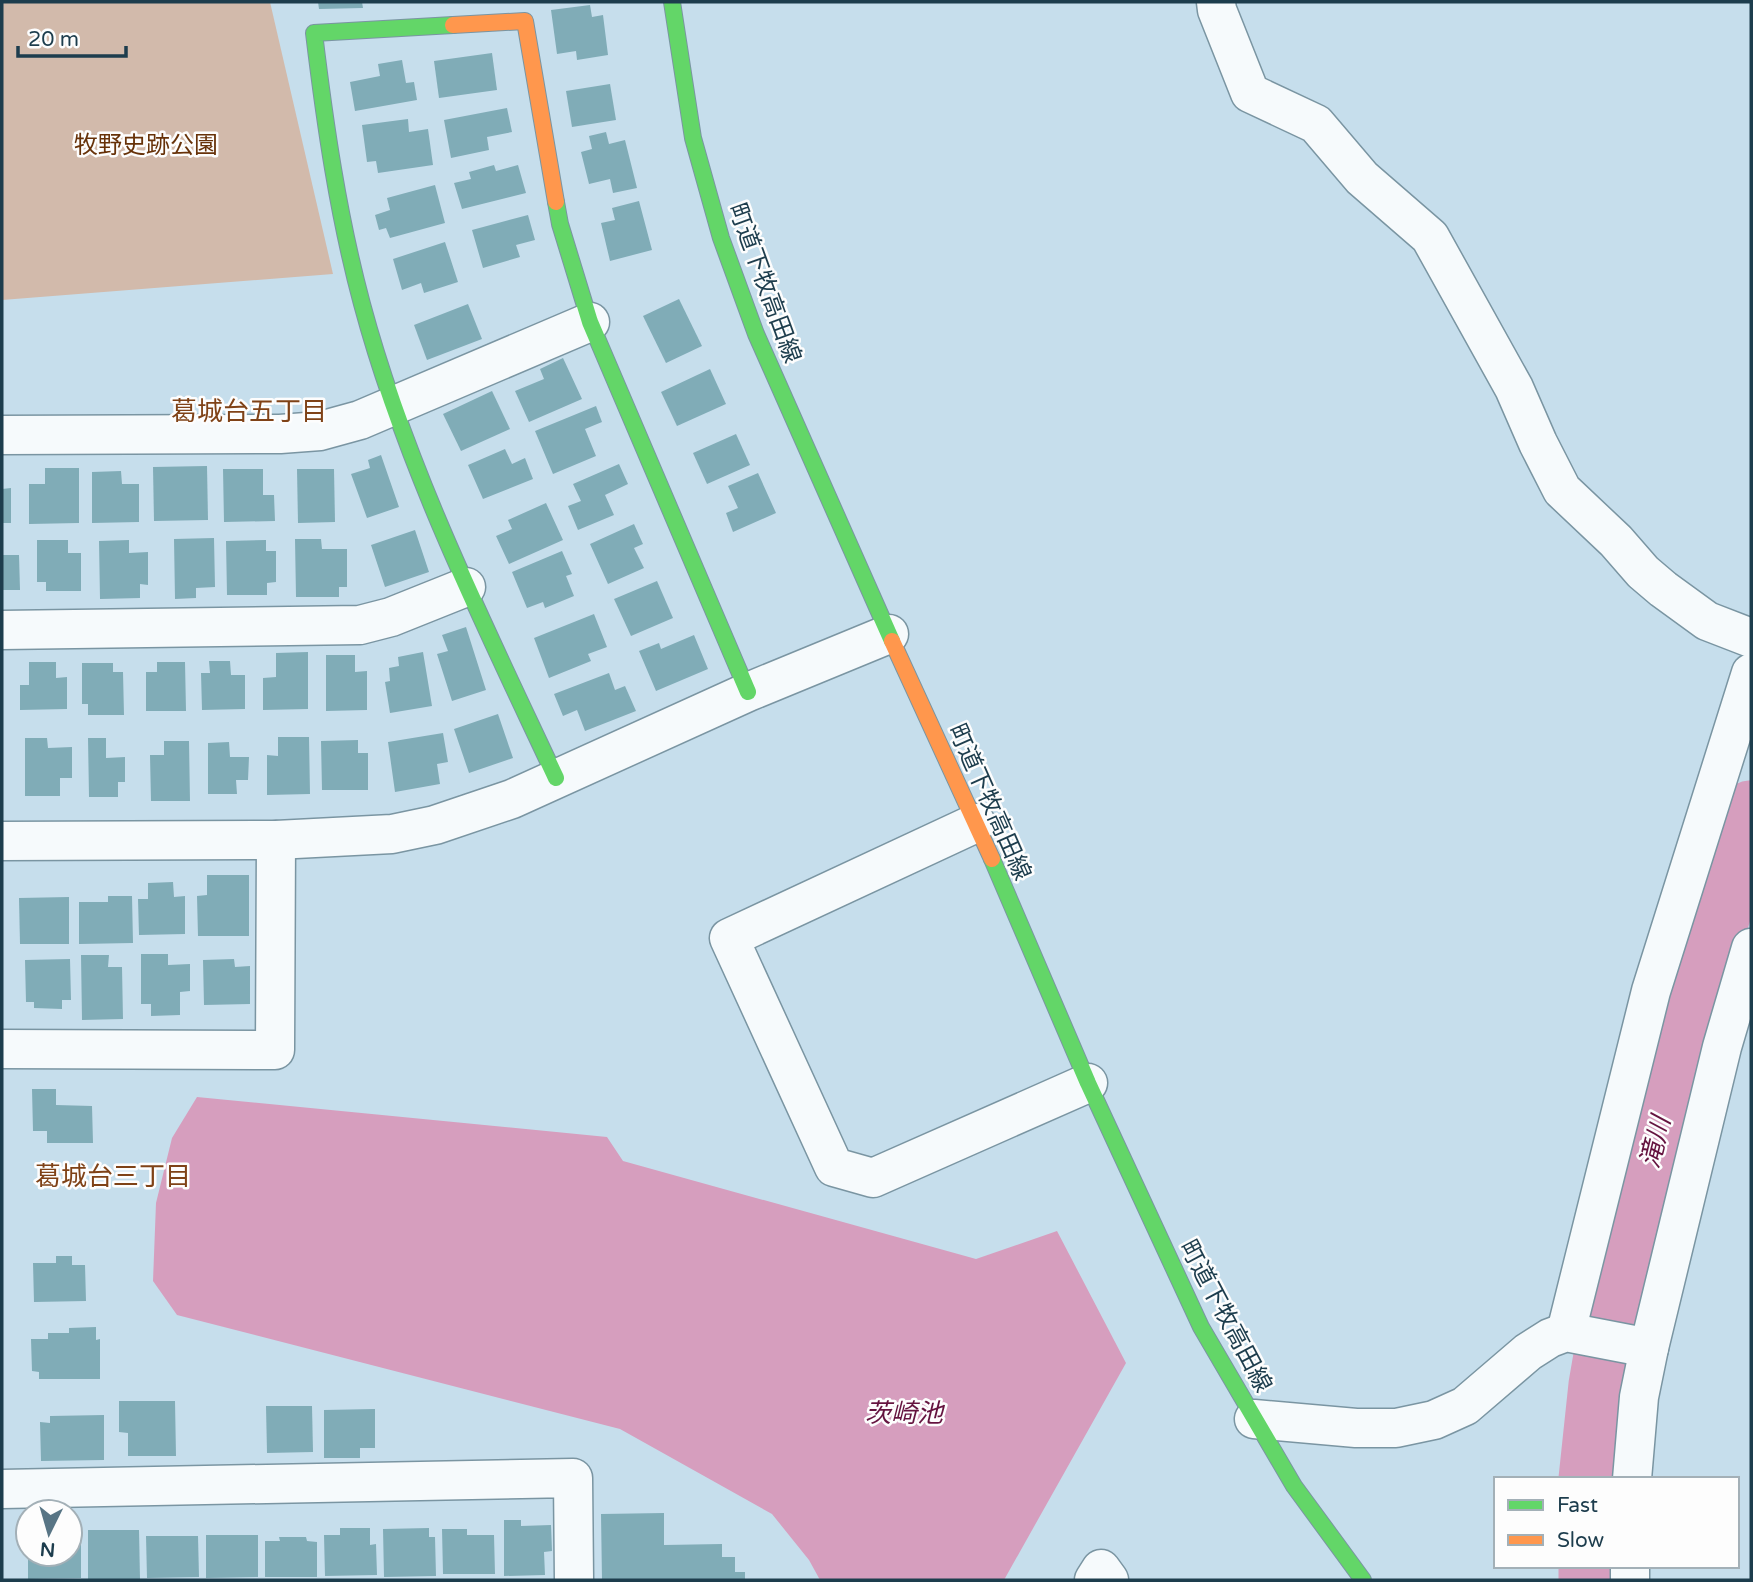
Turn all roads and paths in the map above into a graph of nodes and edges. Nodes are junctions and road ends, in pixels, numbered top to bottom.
1 (673, 2) edge
2 (1216, 2) edge
3 (590, 322) junction
4 (396, 407) junction
5 (2, 435) edge
6 (466, 587) junction
7 (2, 630) edge
8 (889, 634) junction
9 (1751, 638) edge
10 (1751, 673) edge
11 (748, 692) junction
12 (556, 778) junction
13 (976, 823) junction
14 (276, 840) junction
15 (2, 841) edge
16 (1751, 948) edge
17 (2, 1049) edge
18 (1088, 1083) junction
19 (1566, 1332) junction
20 (1649, 1348) junction
21 (1254, 1419) junction
22 (1632, 1477) edge
23 (2, 1489) edge
24 (575, 1580) edge
25 (1094, 1580) edge
26 (1109, 1580) edge
27 (1363, 1580) edge

1 - 8 street, 町道下牧高田線
2 - 9 street
3 - 4 street
3 - 4 street
3 - 11 street
4 - 5 street
4 - 6 street
6 - 7 street
6 - 12 street
8 - 11 street
8 - 13 street, 町道下牧高田線
10 - 19 street
11 - 12 street
12 - 14 street
13 - 18 street, 町道下牧高田線
13 - 18 street
14 - 15 street
14 - 17 street
16 - 20 street
18 - 21 street, 町道下牧高田線
19 - 20 street
19 - 21 street
20 - 22 street
21 - 27 street, 町道下牧高田線
23 - 24 street
25 - 26 street

